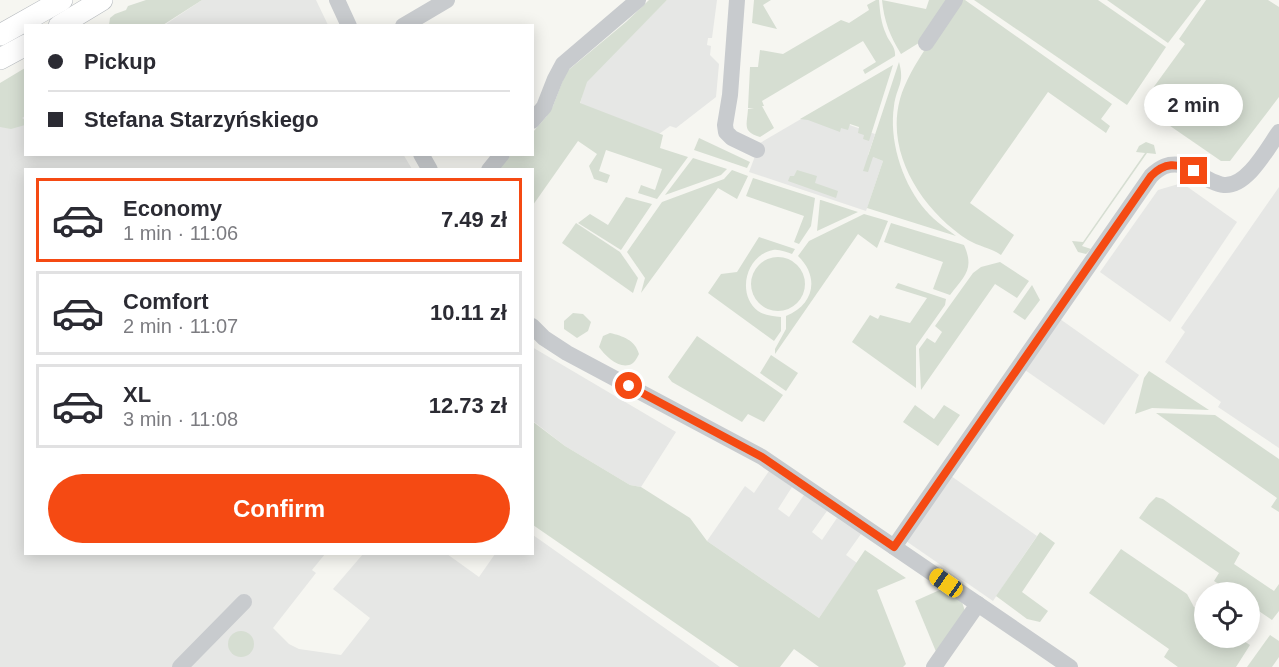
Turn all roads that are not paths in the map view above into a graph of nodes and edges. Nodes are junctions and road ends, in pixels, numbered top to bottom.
1 (102, 0) edge
2 (337, 0) edge
3 (447, 0) edge
4 (638, 0) edge
5 (736, 0) edge
6 (955, 0) edge
7 (61, 8) edge
8 (24, 24) edge
9 (25, 24) edge
10 (348, 24) edge
11 (406, 24) edge
12 (0, 35) edge
13 (926, 43) dead end
14 (24, 46) edge
15 (0, 59) edge
16 (534, 120) edge
17 (1279, 132) edge
18 (756, 150) dead end
19 (500, 156) edge
20 (491, 168) edge
21 (534, 328) edge
22 (894, 547) junction
23 (244, 602) dead end
24 (978, 604) junction
25 (180, 667) edge
26 (934, 667) edge
27 (1070, 667) edge

1 - 7 main road
2 - 10 street
3 - 11 street
4 - 16 street
5 - 18 street
6 - 13 street
7 - 9 main road
8 - 12 main road
14 - 15 main road
17 - 22 street
19 - 20 street
21 - 22 street
22 - 24 street
23 - 25 street
24 - 26 street
24 - 27 street

